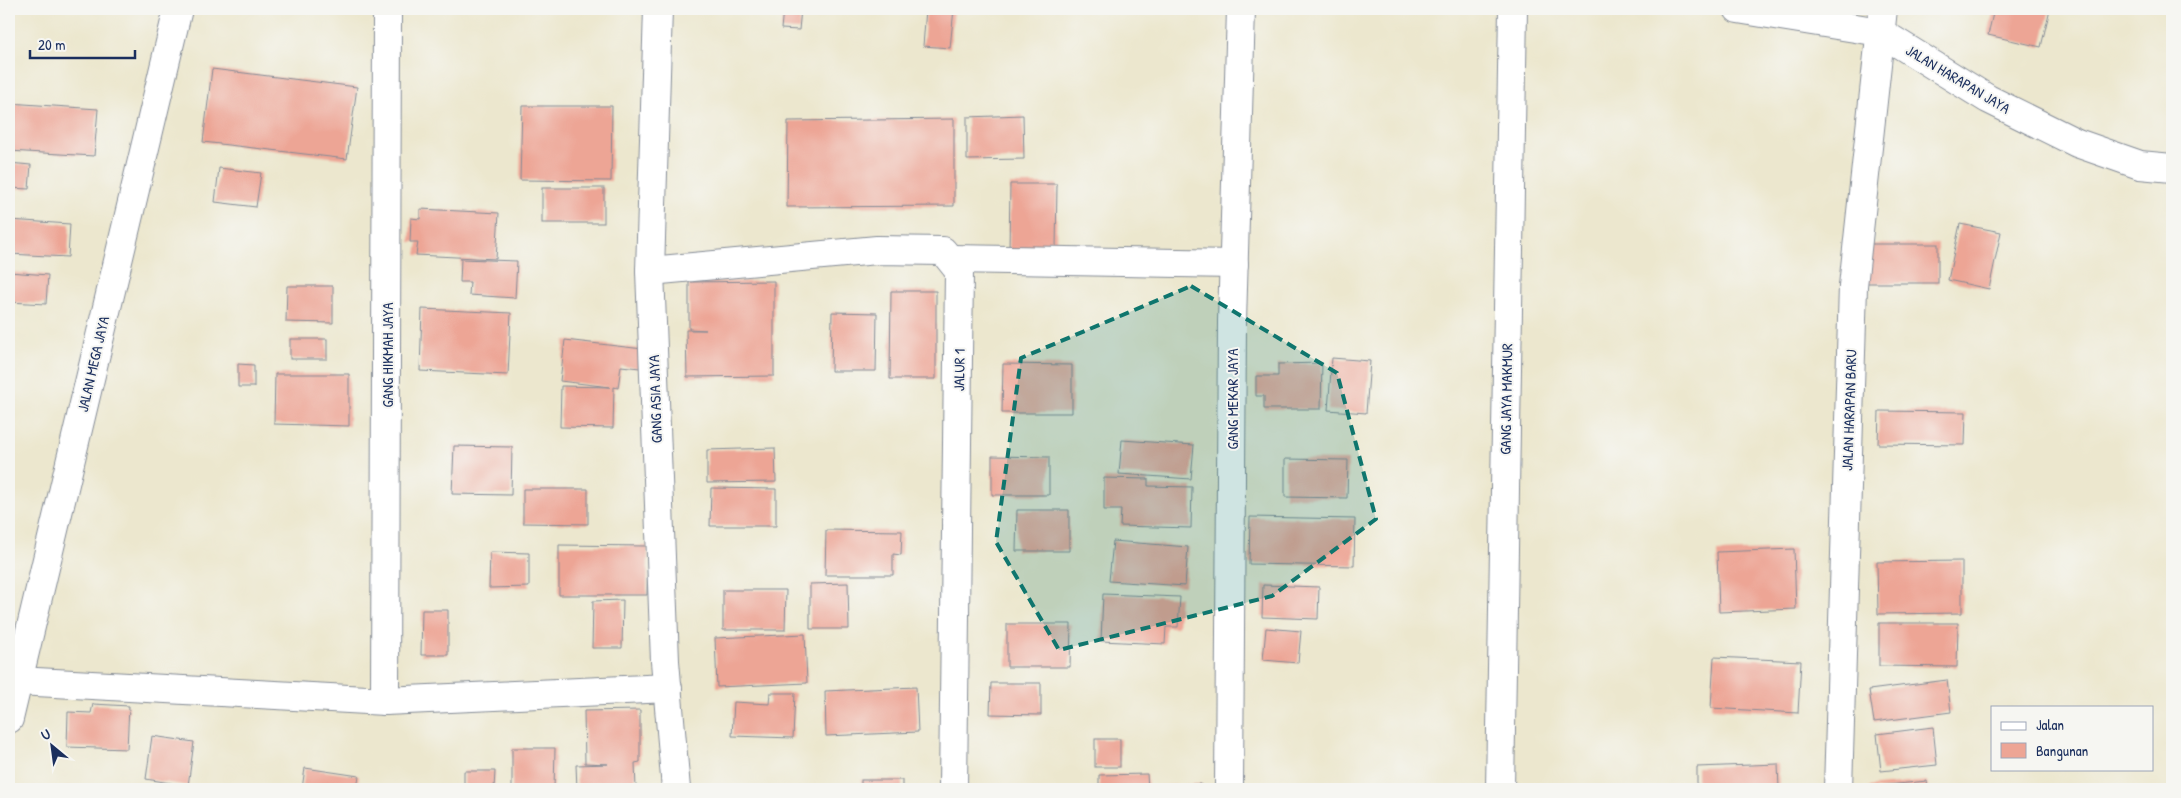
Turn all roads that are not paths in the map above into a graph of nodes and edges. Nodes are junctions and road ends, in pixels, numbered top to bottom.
1 (178, 9) edge
2 (387, 9) edge
3 (658, 9) edge
4 (1240, 9) edge
5 (1513, 9) edge
6 (1738, 9) edge
7 (1882, 20) edge
8 (2172, 168) edge
9 (951, 259) junction
10 (1234, 264) junction
11 (650, 271) junction
12 (18, 680) junction
13 (668, 688) junction
14 (385, 701) junction
15 (9, 719) edge
16 (676, 789) edge
17 (953, 789) edge
18 (1229, 789) edge
19 (1500, 789) edge
20 (1838, 789) edge

1 - 12 street, JALAN MEGA JAYA
2 - 14 street, GANG HIKMAH JAYA
3 - 11 street, GANG ASIA JAYA
4 - 10 street, GANG MEKAR JAYA
5 - 19 street, GANG JAYA MAKMUR
6 - 7 street, JALAN HARAPAN JAYA
7 - 8 street, JALAN HARAPAN JAYA
7 - 20 street, JALAN HARAPAN BARU
9 - 10 street
9 - 11 street
9 - 17 street, JALUR 1
10 - 18 street, GANG MEKAR JAYA
11 - 13 street, GANG ASIA JAYA
12 - 14 street
12 - 15 street, JALAN MEGA JAYA
13 - 14 street
13 - 16 street, GANG ASIA JAYA

